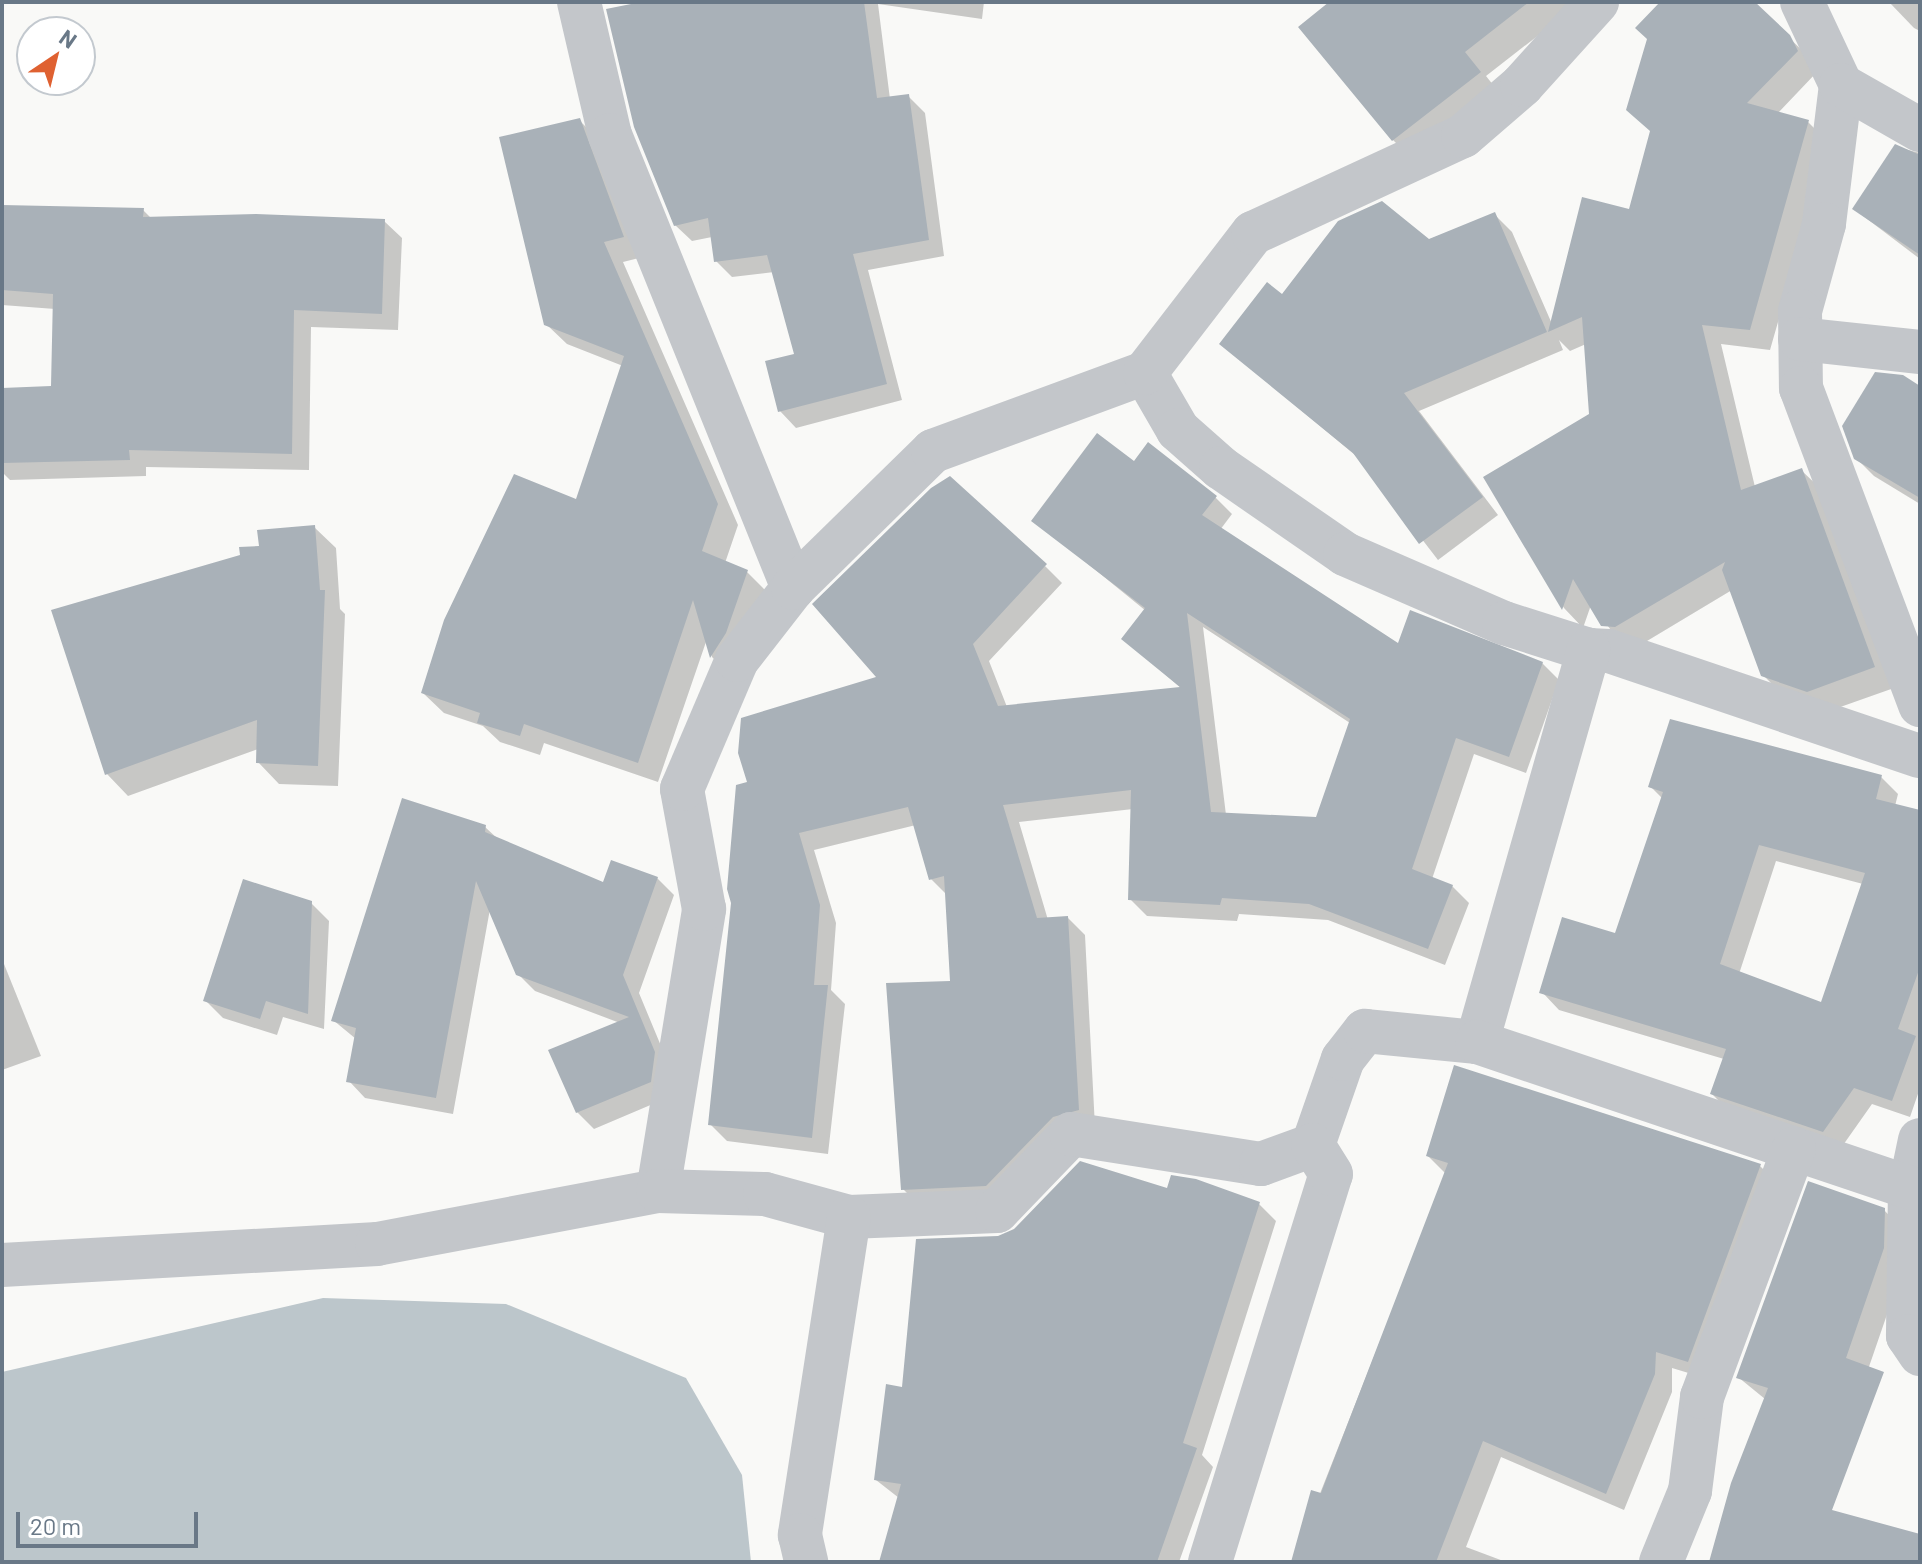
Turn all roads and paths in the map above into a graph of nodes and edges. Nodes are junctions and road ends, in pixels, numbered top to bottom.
1 (579, 2) edge
2 (1597, 2) edge
3 (1802, 2) edge
4 (1841, 85) junction
5 (1920, 130) edge
6 (1800, 339) junction
7 (1920, 352) edge
8 (1145, 373) junction
9 (793, 588) junction
10 (1589, 650) junction
11 (1920, 705) edge
12 (1920, 756) edge
13 (1477, 1042) junction
14 (1313, 1145) junction
15 (1794, 1148) junction
16 (1917, 1160) edge
17 (658, 1191) junction
18 (849, 1217) junction
19 (2, 1265) edge
20 (1920, 1354) edge
21 (806, 1562) edge
22 (1210, 1562) edge
23 (1661, 1562) edge

1 - 9 street
2 - 8 street
3 - 4 street
4 - 5 street
4 - 6 street
6 - 7 street
6 - 11 street
8 - 9 street
8 - 10 street
9 - 17 street
10 - 12 street
10 - 13 street
13 - 14 street
13 - 15 street
14 - 18 street
14 - 22 street
15 - 16 street
15 - 23 street
16 - 20 street
17 - 18 street
17 - 19 street
18 - 21 street

